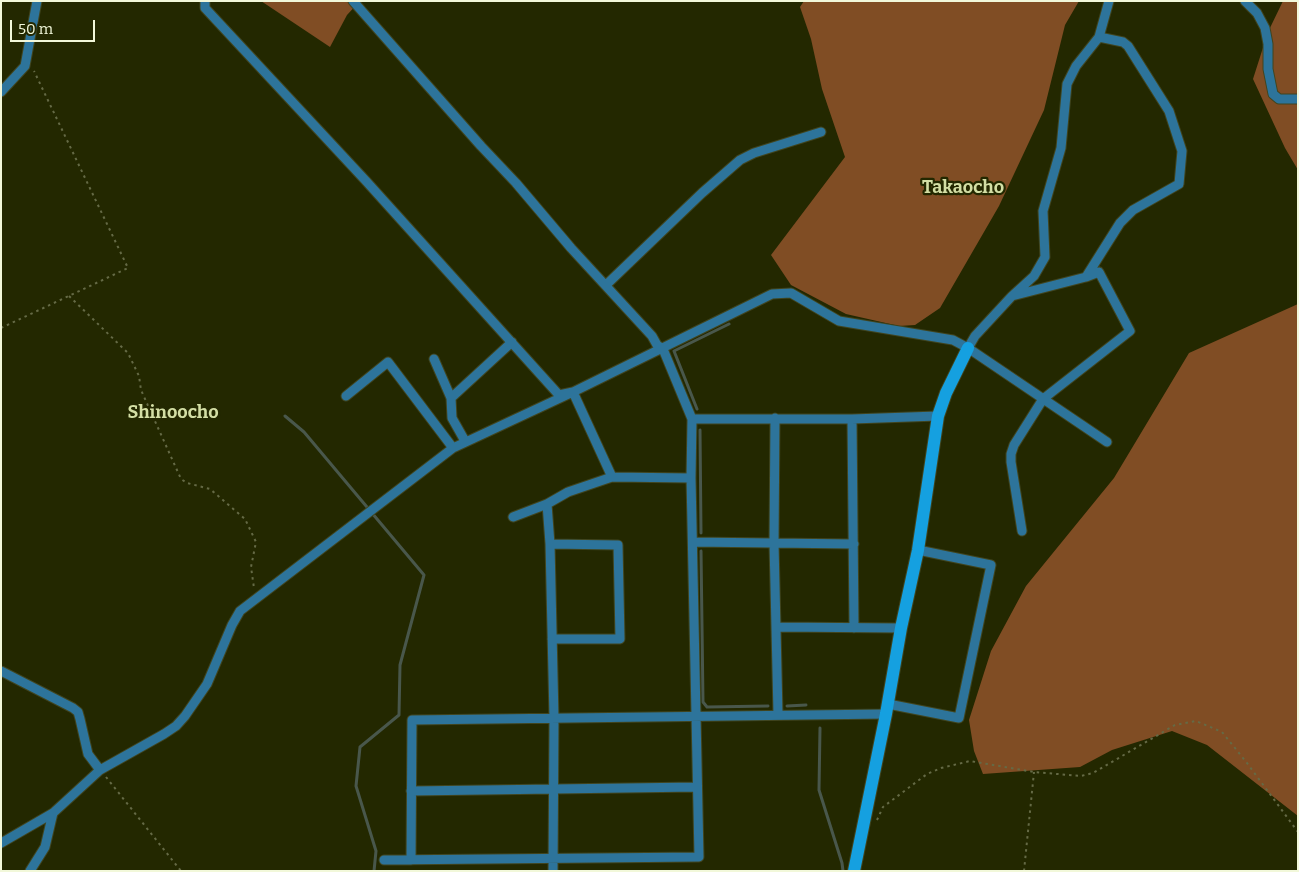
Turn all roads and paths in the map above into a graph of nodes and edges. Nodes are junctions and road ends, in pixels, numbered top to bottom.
1 (37, 1) edge
2 (205, 1) edge
3 (353, 1) edge
4 (1109, 1) edge
5 (1245, 1) edge
6 (1099, 37) junction
7 (28, 57) junction
8 (1, 92) edge
9 (1298, 99) edge
10 (821, 132) dead end
11 (1086, 277) junction
12 (606, 285) junction
13 (69, 296) junction
14 (1012, 296) junction
15 (1, 328) edge
16 (512, 342) junction
17 (968, 348) junction
18 (663, 349) junction
19 (434, 359) dead end
20 (573, 392) junction
21 (346, 396) dead end
22 (451, 398) junction
23 (1043, 399) junction
24 (938, 416) junction
25 (776, 418) junction
26 (692, 419) junction
27 (852, 419) junction
28 (465, 441) junction
29 (1107, 442) dead end
30 (453, 448) junction
31 (612, 477) junction
32 (691, 478) junction
33 (547, 504) junction
34 (513, 517) dead end
35 (1022, 531) dead end
36 (694, 542) junction
37 (774, 543) junction
38 (550, 544) junction
39 (854, 544) junction
40 (918, 550) junction
41 (256, 598) junction
42 (777, 627) junction
43 (854, 628) junction
44 (901, 628) junction
45 (552, 639) junction
46 (1, 671) edge
47 (887, 709) junction
48 (778, 714) junction
49 (696, 717) junction
50 (554, 718) junction
51 (100, 770) junction
52 (1034, 772) junction
53 (697, 787) junction
54 (553, 789) junction
55 (411, 791) junction
56 (53, 813) junction
57 (875, 825) dead end
58 (1298, 832) edge
59 (1, 843) edge
60 (553, 859) junction
61 (384, 860) dead end
62 (411, 860) junction
63 (30, 871) edge
64 (181, 871) edge
65 (553, 871) edge
66 (854, 871) edge
67 (1024, 871) edge

1 - 7 street
2 - 16 street
3 - 12 street
4 - 6 street
5 - 9 street
6 - 11 street
6 - 14 street
7 - 8 street
7 - 13 path
10 - 12 street
11 - 14 street
11 - 23 street
12 - 18 street
13 - 15 path
13 - 41 path
14 - 17 street
16 - 20 street
16 - 22 street
17 - 18 street
17 - 23 street
17 - 24 street
18 - 20 street
18 - 26 street
19 - 22 street
20 - 28 street
20 - 31 street
21 - 30 street
22 - 28 street
23 - 29 street
23 - 35 street
24 - 27 street
24 - 40 street
25 - 26 street
25 - 27 street
25 - 37 street
26 - 32 street
27 - 39 street
28 - 30 street
30 - 41 street
31 - 32 street
31 - 33 street
32 - 36 street
33 - 34 street
33 - 38 street
36 - 37 street
36 - 49 street
37 - 39 street
37 - 42 street
38 - 45 street
38 - 45 street
39 - 43 street
40 - 44 street
40 - 47 street
41 - 51 street
42 - 43 street
42 - 48 street
43 - 44 street
44 - 47 street
45 - 50 street
46 - 51 street
47 - 48 street
47 - 66 street
48 - 49 street
49 - 50 street
49 - 53 street
50 - 54 street
50 - 55 street
51 - 56 street
51 - 64 path
52 - 57 path
52 - 58 path
52 - 67 path
53 - 54 street
53 - 60 street
54 - 55 street
54 - 60 street
55 - 62 street
56 - 59 street
56 - 63 street
60 - 62 street
60 - 65 street
61 - 62 street

